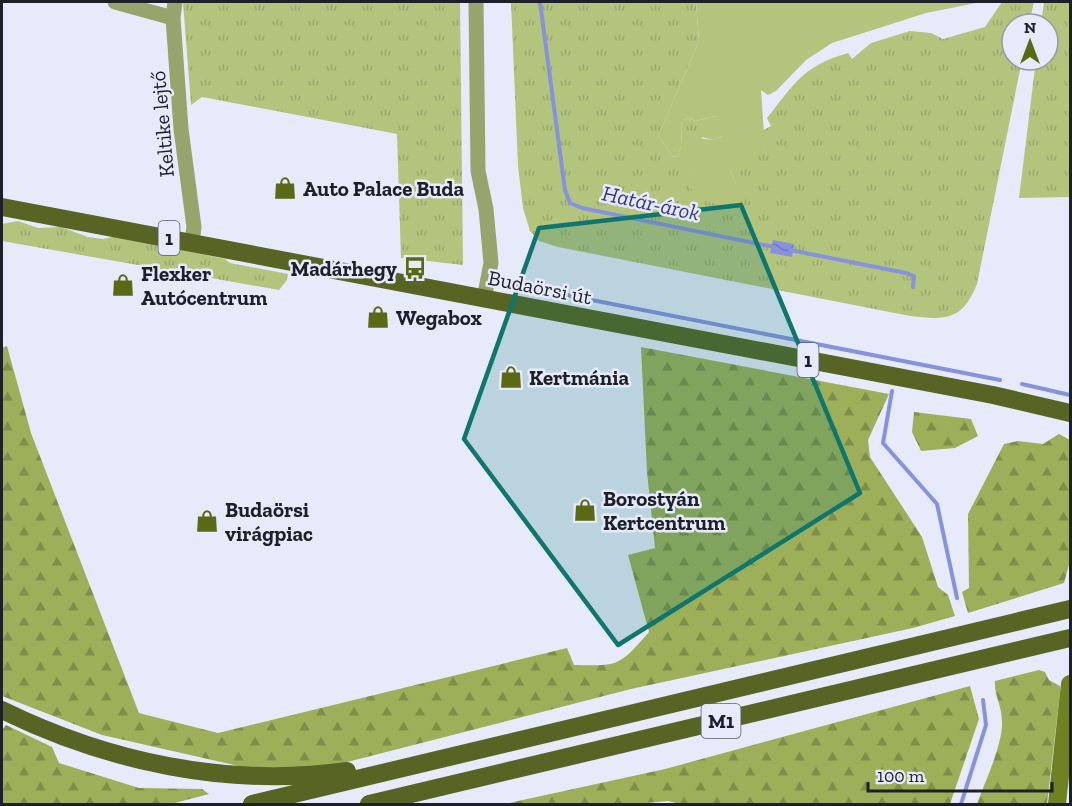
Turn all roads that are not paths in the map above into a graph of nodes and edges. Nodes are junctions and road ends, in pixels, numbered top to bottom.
1 (115, 2) edge
2 (175, 2) edge
3 (476, 2) edge
4 (173, 18) junction
5 (2, 207) edge
6 (192, 242) junction
7 (484, 299) junction
8 (1068, 413) edge
9 (1068, 609) edge
10 (1067, 639) edge
11 (1071, 684) edge
12 (2, 710) edge
13 (444, 758) junction
14 (252, 804) edge
15 (369, 804) edge
16 (1057, 804) edge

1 - 4 street
2 - 4 street, Keltike lejtő
3 - 7 street
4 - 6 street, Keltike lejtő
5 - 6 main road, Budaörsi út / 1
6 - 7 main road, Budaörsi út / 1
7 - 8 main road, Budaörsi út / 1
9 - 13 main road, M1
10 - 15 main road, M1
11 - 16 street
12 - 13 main road
13 - 14 main road, M1

